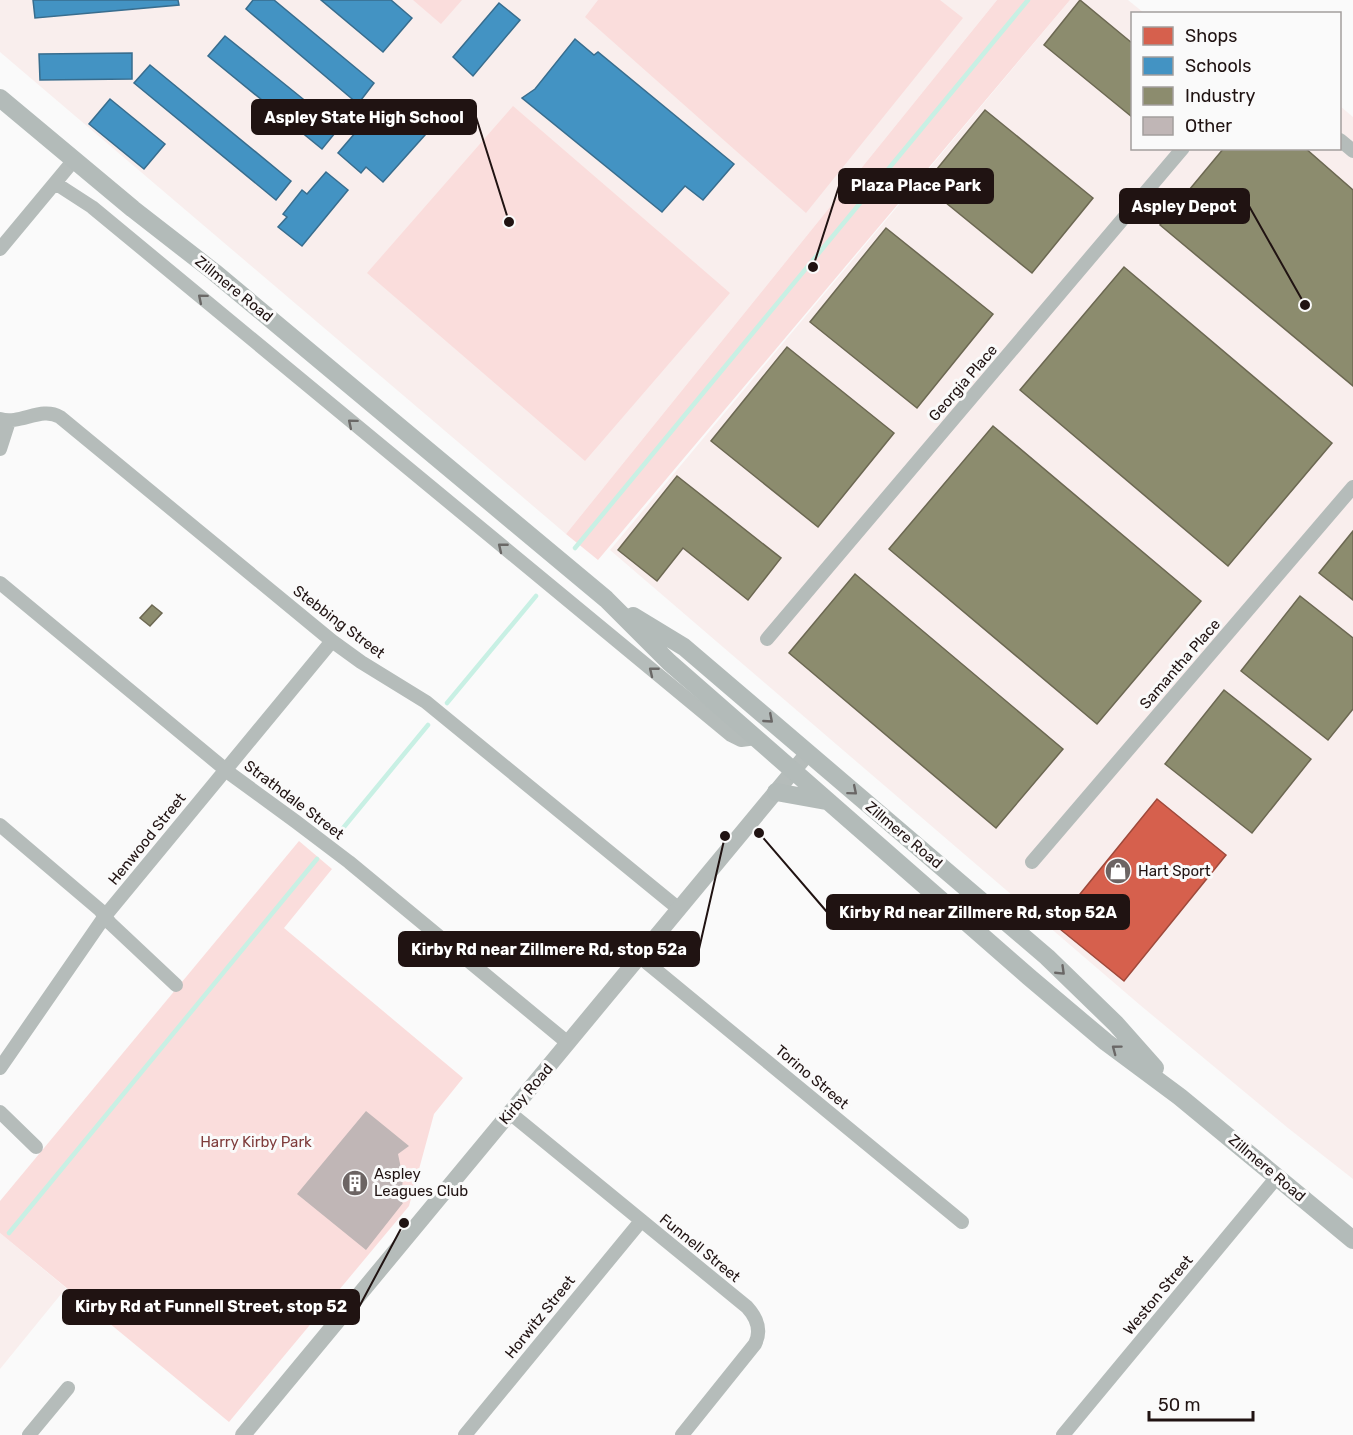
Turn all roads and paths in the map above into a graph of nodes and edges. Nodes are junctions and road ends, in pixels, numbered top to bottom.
1 (0, 98) edge
2 (1341, 141) edge
3 (1181, 150) edge
4 (1353, 151) edge
5 (74, 160) junction
6 (55, 183) junction
7 (0, 249) edge
8 (5, 420) edge
9 (0, 449) edge
10 (467, 482) junction
11 (1353, 486) edge
12 (449, 503) junction
13 (0, 583) edge
14 (606, 599) junction
15 (767, 639) dead end
16 (332, 641) junction
17 (756, 738) junction
18 (808, 753) junction
19 (226, 770) junction
20 (793, 772) junction
21 (776, 792) junction
22 (826, 801) junction
23 (0, 825) edge
24 (1032, 862) dead end
25 (679, 909) junction
26 (105, 916) junction
27 (640, 957) junction
28 (176, 985) dead end
29 (568, 1043) junction
30 (0, 1068) edge
31 (1180, 1097) junction
32 (0, 1112) edge
33 (510, 1113) junction
34 (36, 1147) dead end
35 (1277, 1177) junction
36 (641, 1221) junction
37 (962, 1222) dead end
38 (1353, 1240) edge
39 (68, 1388) dead end
40 (29, 1435) edge
41 (243, 1435) edge
42 (465, 1435) edge
43 (682, 1435) edge
44 (1063, 1435) edge

1 - 5 main road, Zillmere Road
2 - 4 street
3 - 15 street, Georgia Place
5 - 6 street
5 - 10 main road, Zillmere Road
6 - 7 street
12 -> 6 street, Zillmere Road
8 - 9 street
8 - 16 street, Stebbing Street
10 - 12 street
10 - 14 main road, Zillmere Road
11 - 24 street, Samantha Place
17 -> 12 street, Zillmere Road
13 - 19 street, Strathdale Street
14 - 17 main road, Zillmere Road
14 -> 18 main road, Zillmere Road
16 - 19 street, Henwood Street
16 - 25 street, Stebbing Street
17 - 20 main road, Zillmere Road
18 - 20 street, Kirby Road
18 -> 31 main road, Zillmere Road
19 - 26 street, Henwood Street
19 - 29 street, Strathdale Street
20 - 21 street, Kirby Road
20 - 22 main road, Zillmere Road
21 - 22 main road
21 - 25 street, Kirby Road
31 -> 22 main road, Zillmere Road
23 - 26 street
25 - 27 street, Kirby Road
26 - 28 street
26 - 30 street, Henwood Street
27 - 29 street, Kirby Road
27 - 37 street, Torino Street
29 - 33 street, Kirby Road
31 - 35 main road, Zillmere Road
32 - 34 street
33 - 36 street, Funnell Street
33 - 41 street, Kirby Road
35 - 38 main road, Zillmere Road
35 - 44 street, Weston Street
36 - 42 street, Horwitz Street
36 - 43 street, Funnell Street
39 - 40 street

